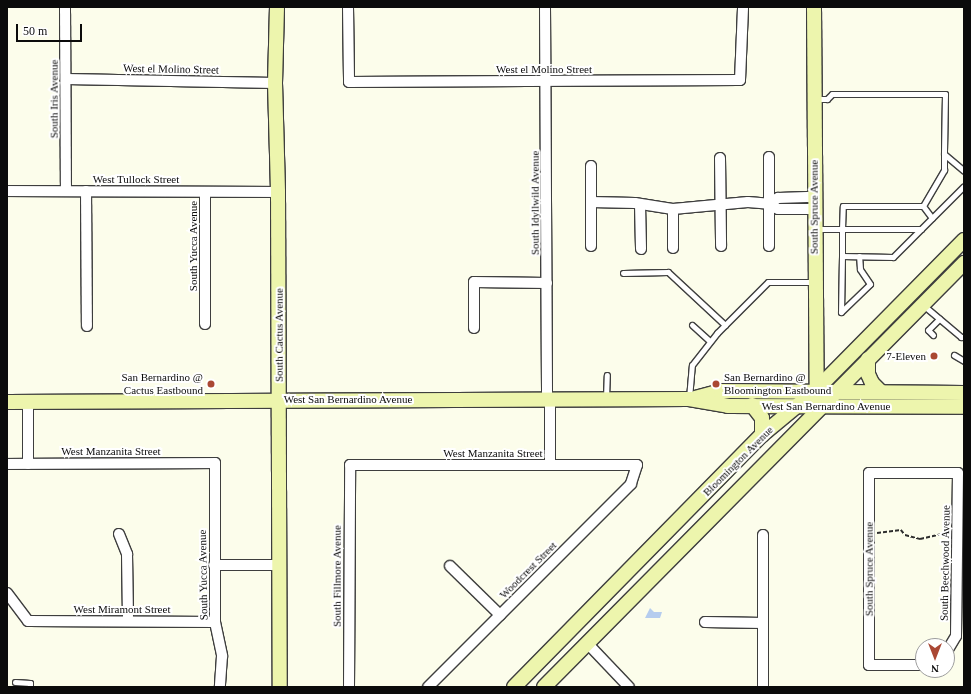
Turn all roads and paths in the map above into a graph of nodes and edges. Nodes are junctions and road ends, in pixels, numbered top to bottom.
1 (65, 7) edge
2 (277, 7) edge
3 (348, 7) edge
4 (545, 7) edge
5 (742, 7) edge
6 (814, 7) edge
7 (66, 79) junction
8 (545, 80) junction
9 (275, 82) junction
10 (814, 100) junction
11 (944, 154) junction
12 (769, 157) dead end
13 (720, 158) dead end
14 (591, 166) dead end
15 (964, 171) edge
16 (964, 186) edge
17 (66, 190) junction
18 (7, 191) edge
19 (86, 191) junction
20 (205, 192) junction
21 (278, 192) junction
22 (591, 202) junction
23 (722, 203) junction
24 (814, 203) junction
25 (640, 204) junction
26 (769, 204) junction
27 (923, 206) junction
28 (673, 209) junction
29 (932, 218) junction
30 (814, 229) junction
31 (842, 229) junction
32 (921, 229) junction
33 (964, 240) edge
34 (591, 246) dead end
35 (721, 246) dead end
36 (769, 246) dead end
37 (641, 248) dead end
38 (673, 248) dead end
39 (842, 256) junction
40 (859, 256) junction
41 (964, 263) edge
42 (623, 273) dead end
43 (815, 282) junction
44 (547, 283) junction
45 (922, 304) junction
46 (939, 319) junction
47 (205, 324) dead end
48 (692, 325) dead end
49 (725, 325) junction
50 (87, 326) dead end
51 (474, 328) dead end
52 (933, 335) dead end
53 (964, 337) edge
54 (710, 341) junction
55 (954, 355) dead end
56 (868, 359) junction
57 (964, 361) edge
58 (607, 374) dead end
59 (815, 391) junction
60 (836, 391) junction
61 (880, 391) junction
62 (964, 393) edge
63 (279, 399) junction
64 (549, 400) junction
65 (606, 400) junction
66 (689, 400) junction
67 (7, 402) edge
68 (28, 402) junction
69 (752, 405) junction
70 (796, 406) junction
71 (820, 406) junction
72 (964, 406) edge
73 (762, 435) junction
74 (215, 463) joint
75 (7, 464) edge
76 (28, 464) junction
77 (550, 465) junction
78 (637, 465) joint
79 (350, 466) joint
80 (869, 473) joint
81 (957, 531) junction
82 (869, 533) junction
83 (119, 534) dead end
84 (763, 535) dead end
85 (960, 550) edge
86 (214, 565) junction
87 (279, 565) junction
88 (450, 566) dead end
89 (7, 593) edge
90 (500, 615) junction
91 (128, 621) junction
92 (215, 622) junction
93 (704, 622) dead end
94 (764, 623) junction
95 (955, 638) edge
96 (588, 644) junction
97 (915, 665) edge
98 (15, 682) dead end
99 (30, 687) edge
100 (220, 687) edge
101 (280, 687) edge
102 (349, 687) edge
103 (428, 687) edge
104 (514, 687) edge
105 (544, 687) edge
106 (629, 687) edge
107 (763, 687) edge

1 - 7 street, South Iris Avenue
2 - 9 main road, South Cactus Avenue
3 - 8 street, West el Molino Street
4 - 8 street, South Idyllwild Avenue
5 - 8 street, West el Molino Street
6 - 10 main road, South Spruce Avenue
7 - 9 street, West el Molino Street
7 - 17 street, South Iris Avenue
8 - 44 street, South Idyllwild Avenue
9 - 21 main road, South Cactus Avenue
10 - 11 lane
10 - 24 main road, South Spruce Avenue
11 - 15 lane
11 - 27 lane
12 - 26 street
13 - 23 street
14 - 22 street
16 - 29 lane
17 - 18 street, West Tullock Street
17 - 19 street, West Tullock Street
19 - 20 street, West Tullock Street
19 - 50 street
20 - 21 street, West Tullock Street
20 - 47 street, South Yucca Avenue
21 - 63 main road, South Cactus Avenue
22 - 25 street
22 - 34 street
23 - 26 street
23 - 28 street
23 - 35 street
24 - 26 street
24 - 30 main road, South Spruce Avenue
25 - 28 street
25 - 37 street
26 - 36 street
27 - 29 lane
27 - 31 lane
28 - 38 street
29 - 32 lane
30 - 31 lane
30 - 43 main road, South Spruce Avenue
31 - 32 lane
31 - 39 lane
32 - 40 lane
33 - 59 main road, Bloomington Avenue
39 - 40 lane
39 - 40 lane
41 - 45 main road, Bloomington Avenue
42 - 49 lane
43 - 49 lane
43 - 59 main road, South Spruce Avenue
44 - 51 street
44 - 64 street, South Idyllwild Avenue
45 - 46 lane
45 - 56 main road, Bloomington Avenue
46 - 52 lane
46 - 53 lane
48 - 54 lane
49 - 54 lane
54 - 66 lane
55 - 57 lane
56 - 60 main road, Bloomington Avenue
56 - 61 main road
58 - 65 lane
59 - 60 main road, West San Bernardino Avenue
59 - 66 main road, West San Bernardino Avenue
59 - 70 main road, Bloomington Avenue
59 - 71 main road, South Spruce Avenue
60 - 61 main road, West San Bernardino Avenue
60 - 71 main road, Bloomington Avenue
61 - 62 main road, West San Bernardino Avenue
63 - 64 main road, West San Bernardino Avenue
63 - 68 main road, West San Bernardino Avenue
63 - 87 main road, South Cactus Avenue
64 - 65 main road, West San Bernardino Avenue
64 - 77 street, South Idyllwild Avenue
65 - 66 main road, West San Bernardino Avenue
66 - 69 main road, West San Bernardino Avenue
67 - 68 main road, West San Bernardino Avenue
68 - 76 street
69 - 70 main road, West San Bernardino Avenue
69 - 73 main road
70 - 71 main road, West San Bernardino Avenue
70 - 73 main road, Bloomington Avenue
71 - 72 main road, West San Bernardino Avenue
71 - 96 main road, Bloomington Avenue
73 - 104 main road, Bloomington Avenue
74 - 76 street, West Manzanita Street
74 - 86 street, South Yucca Avenue
75 - 76 street, West Manzanita Street
77 - 78 street, West Manzanita Street
77 - 79 street, West Manzanita Street
78 - 90 street, Woodcrest Street
79 - 102 street, South Fillmore Avenue
80 - 81 street, South Beechwood Avenue
80 - 82 street, South Spruce Avenue
81 - 82 path
81 - 85 street, South Beechwood Avenue
82 - 97 street, South Spruce Avenue
83 - 91 street
84 - 94 street
85 - 95 street, South Beechwood Avenue
86 - 87 street
86 - 92 street, South Yucca Avenue
87 - 101 main road, South Cactus Avenue
88 - 90 street
89 - 91 street, West Miramont Street
90 - 103 street, Woodcrest Street
91 - 92 street, West Miramont Street
92 - 100 street, South Yucca Avenue
93 - 94 street
94 - 107 street
96 - 105 main road, Bloomington Avenue
96 - 106 street
98 - 99 lane

